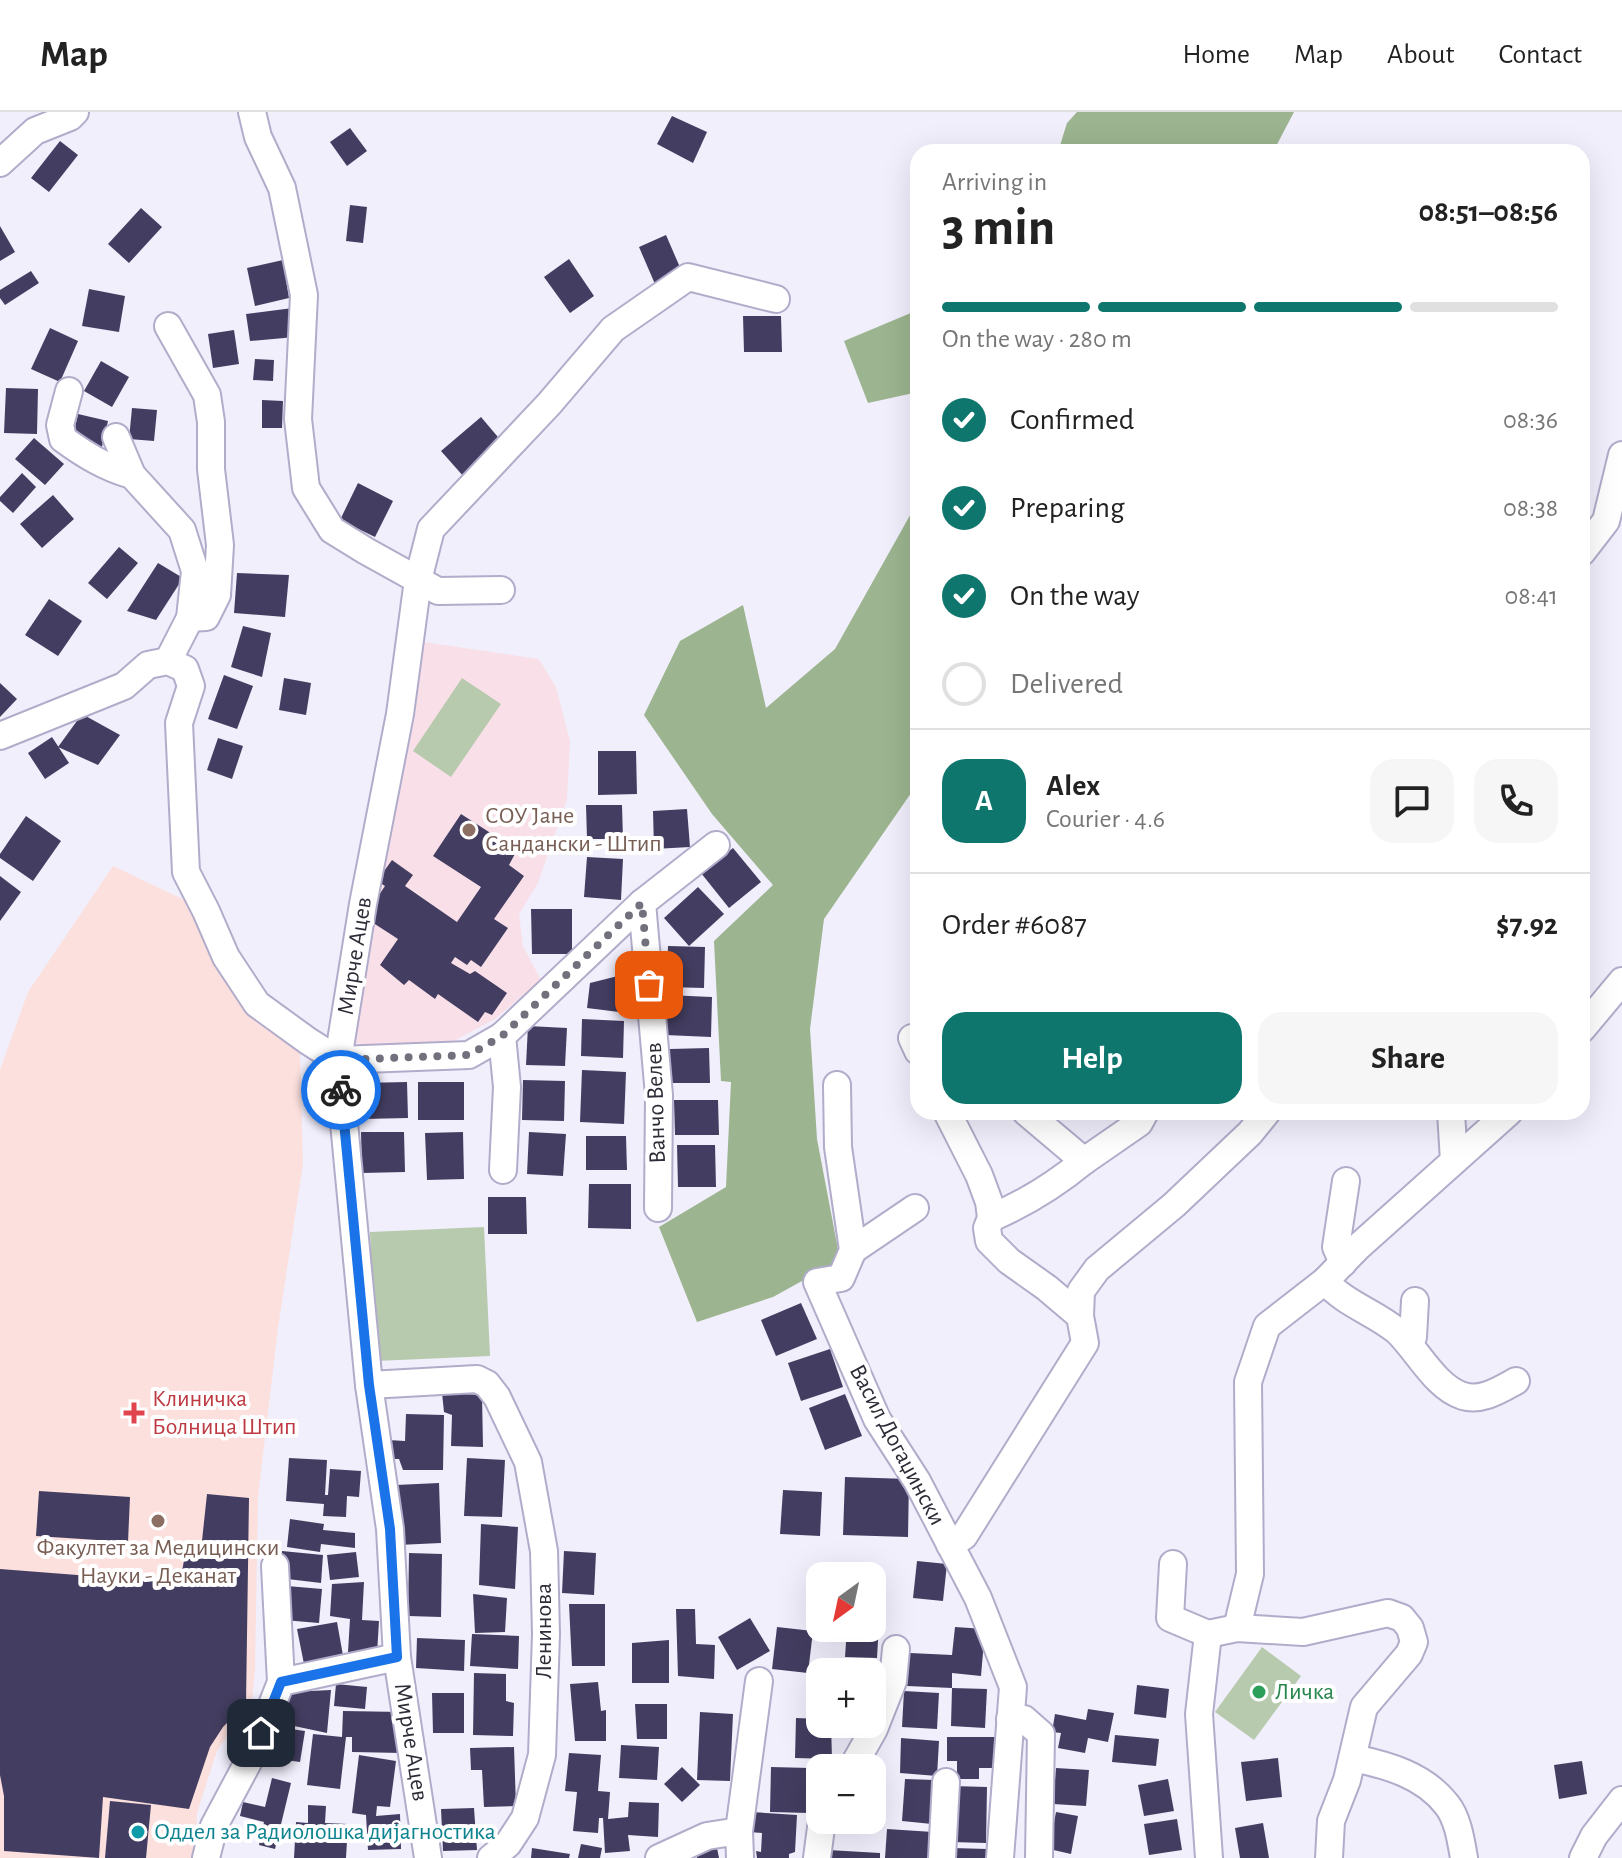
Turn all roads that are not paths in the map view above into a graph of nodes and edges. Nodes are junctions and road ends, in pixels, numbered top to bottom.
1 (75, 112) edge
2 (252, 112) edge
3 (0, 163) edge
4 (776, 299) dead end
5 (168, 326) dead end
6 (69, 391) dead end
7 (116, 437) dead end
8 (1622, 455) edge
9 (132, 475) junction
10 (1590, 542) edge
11 (418, 580) junction
12 (501, 590) dead end
13 (190, 618) junction
14 (168, 661) junction
15 (0, 736) edge
16 (716, 845) dead end
17 (642, 903) junction
18 (1622, 981) edge
19 (1590, 1019) edge
20 (502, 1036) junction
21 (338, 1060) junction
22 (837, 1085) dead end
23 (951, 1120) edge
24 (1035, 1120) edge
25 (1142, 1120) edge
26 (1261, 1120) edge
27 (1451, 1120) edge
28 (1500, 1120) edge
29 (1084, 1161) junction
30 (1454, 1161) junction
31 (503, 1170) dead end
32 (1346, 1181) dead end
33 (658, 1208) dead end
34 (915, 1208) dead end
35 (991, 1218) junction
36 (853, 1250) junction
37 (1334, 1272) junction
38 (1415, 1301) dead end
39 (1080, 1316) junction
40 (1410, 1344) junction
41 (1512, 1375) dead end
42 (369, 1385) junction
43 (950, 1545) junction
44 (1173, 1564) dead end
45 (275, 1566) dead end
46 (1237, 1628) junction
47 (1208, 1634) junction
48 (896, 1649) dead end
49 (397, 1657) junction
50 (759, 1681) dead end
51 (281, 1682) junction
52 (1010, 1719) junction
53 (860, 1754) edge
54 (1353, 1758) junction
55 (946, 1782) dead end
56 (1622, 1800) edge
57 (739, 1831) junction
58 (820, 1834) edge
59 (206, 1858) edge
60 (428, 1858) edge
61 (491, 1858) edge
62 (659, 1858) edge
63 (740, 1858) edge
64 (817, 1858) edge
65 (942, 1858) edge
66 (1000, 1858) edge
67 (1039, 1858) edge
68 (1209, 1858) edge
69 (1329, 1858) edge
70 (1464, 1858) edge
71 (1583, 1858) edge

1 - 3 street
2 - 11 street
4 - 11 street, Мирче Ацев
5 - 13 street
6 - 9 street
7 - 9 street
8 - 10 street
9 - 13 street
11 - 12 street
11 - 21 street, Мирче Ацев
13 - 14 street
14 - 15 street
14 - 21 street
16 - 17 street
17 - 20 street
17 - 33 street, Ванчо Велев
18 - 19 street
20 - 21 street
20 - 31 street
21 - 42 street, Мирче Ацев
22 - 36 street
23 - 35 street
24 - 29 street
25 - 29 street
26 - 39 street, Васил Догаџински
27 - 30 street
28 - 30 street
29 - 35 street
30 - 37 street
32 - 37 street
34 - 36 street
35 - 39 street
36 - 43 street, Васил Догаџински
37 - 40 street
37 - 46 street
38 - 40 street
39 - 43 street, Васил Догаџински
40 - 41 street
42 - 49 street, Мирче Ацев
42 - 61 street, Ленинова
43 - 52 street, Васил Догаџински
44 - 47 street
45 - 51 street
46 - 47 street
46 - 54 street
47 - 68 street
48 - 53 street
49 - 51 street
49 - 60 street, Мирче Ацев
50 - 57 street
51 - 59 street
52 - 66 street, Васил Догаџински
52 - 67 street
54 - 69 street
54 - 70 street
55 - 65 street
56 - 71 street
57 - 62 street
57 - 63 street
58 - 64 street

